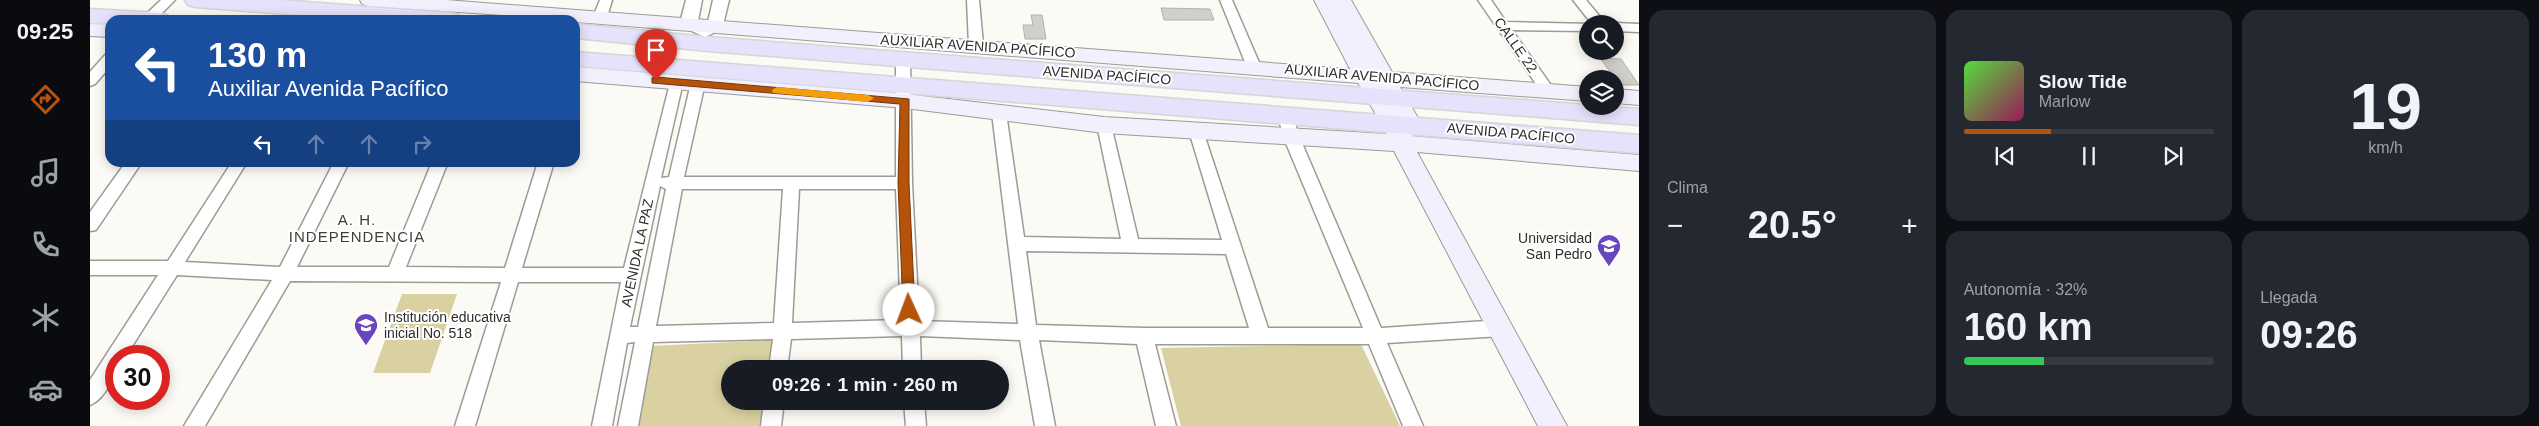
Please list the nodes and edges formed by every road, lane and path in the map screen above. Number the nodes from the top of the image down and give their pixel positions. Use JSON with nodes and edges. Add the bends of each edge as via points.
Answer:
{"nodes":[{"id":1,"x":168,"y":0,"type":"edge"},
{"id":2,"x":195,"y":0,"type":"edge"},
{"id":3,"x":369,"y":0,"type":"edge"},
{"id":4,"x":694,"y":0,"type":"edge"},
{"id":5,"x":721,"y":0,"type":"edge"},
{"id":6,"x":973,"y":0,"type":"edge"},
{"id":7,"x":1226,"y":0,"type":"edge"},
{"id":8,"x":1323,"y":0,"type":"edge"},
{"id":9,"x":1341,"y":0,"type":"edge"},
{"id":10,"x":1484,"y":0,"type":"edge"},
{"id":11,"x":1579,"y":0,"type":"edge"},
{"id":12,"x":428,"y":2,"type":"edge"},
{"id":13,"x":603,"y":8,"type":"edge"},
{"id":14,"x":156,"y":15,"type":"edge"},
{"id":15,"x":387,"y":15,"type":"edge"},
{"id":16,"x":1592,"y":15,"type":"edge"},
{"id":17,"x":90,"y":16,"type":"edge"},
{"id":18,"x":105,"y":17,"type":"edge"},
{"id":19,"x":1502,"y":26,"type":"junction"},
{"id":20,"x":1579,"y":27,"type":"edge"},
{"id":21,"x":1624,"y":27,"type":"edge"},
{"id":22,"x":1639,"y":28,"type":"edge"},
{"id":23,"x":90,"y":30,"type":"edge"},
{"id":24,"x":105,"y":31,"type":"edge"},
{"id":25,"x":580,"y":31,"type":"edge"},
{"id":26,"x":704,"y":31,"type":"junction"},
{"id":27,"x":976,"y":46,"type":"junction"},
{"id":28,"x":903,"y":59,"type":"junction"},
{"id":29,"x":105,"y":64,"type":"edge"},
{"id":30,"x":1254,"y":67,"type":"junction"},
{"id":31,"x":580,"y":71,"type":"edge"},
{"id":32,"x":580,"y":72,"type":"edge"},
{"id":33,"x":90,"y":81,"type":"edge"},
{"id":34,"x":676,"y":82,"type":"junction"},
{"id":35,"x":698,"y":84,"type":"junction"},
{"id":36,"x":1381,"y":87,"type":"junction"},
{"id":37,"x":1548,"y":91,"type":"junction"},
{"id":38,"x":905,"y":93,"type":"junction"},
{"id":39,"x":1579,"y":93,"type":"edge"},
{"id":40,"x":1624,"y":97,"type":"edge"},
{"id":41,"x":1639,"y":98,"type":"edge"},
{"id":42,"x":999,"y":113,"type":"junction"},
{"id":43,"x":1285,"y":114,"type":"junction"},
{"id":44,"x":1639,"y":118,"type":"edge"},
{"id":45,"x":1104,"y":125,"type":"junction"},
{"id":46,"x":1196,"y":130,"type":"junction"},
{"id":47,"x":1400,"y":131,"type":"junction"},
{"id":48,"x":1291,"y":136,"type":"junction"},
{"id":49,"x":1639,"y":144,"type":"edge"},
{"id":50,"x":1639,"y":163,"type":"edge"},
{"id":51,"x":131,"y":167,"type":"edge"},
{"id":52,"x":237,"y":167,"type":"edge"},
{"id":53,"x":339,"y":167,"type":"edge"},
{"id":54,"x":438,"y":167,"type":"edge"},
{"id":55,"x":544,"y":167,"type":"edge"},
{"id":56,"x":652,"y":182,"type":"junction"},
{"id":57,"x":791,"y":182,"type":"junction"},
{"id":58,"x":675,"y":183,"type":"junction"},
{"id":59,"x":904,"y":183,"type":"junction"},
{"id":60,"x":90,"y":225,"type":"edge"},
{"id":61,"x":1016,"y":244,"type":"junction"},
{"id":62,"x":1131,"y":247,"type":"junction"},
{"id":63,"x":1234,"y":247,"type":"junction"},
{"id":64,"x":90,"y":268,"type":"edge"},
{"id":65,"x":174,"y":268,"type":"junction"},
{"id":66,"x":395,"y":273,"type":"junction"},
{"id":67,"x":510,"y":273,"type":"junction"},
{"id":68,"x":285,"y":274,"type":"junction"},
{"id":69,"x":631,"y":275,"type":"junction"},
{"id":70,"x":910,"y":328,"type":"junction"},
{"id":71,"x":1500,"y":328,"type":"junction"},
{"id":72,"x":1028,"y":331,"type":"junction"},
{"id":73,"x":783,"y":332,"type":"junction"},
{"id":74,"x":620,"y":335,"type":"junction"},
{"id":75,"x":645,"y":336,"type":"junction"},
{"id":76,"x":1144,"y":336,"type":"junction"},
{"id":77,"x":1261,"y":336,"type":"junction"},
{"id":78,"x":1373,"y":336,"type":"junction"},
{"id":79,"x":123,"y":345,"type":"edge"},
{"id":80,"x":779,"y":360,"type":"edge"},
{"id":81,"x":912,"y":360,"type":"edge"},
{"id":82,"x":105,"y":373,"type":"edge"},
{"id":83,"x":90,"y":396,"type":"edge"},
{"id":84,"x":773,"y":410,"type":"edge"},
{"id":85,"x":915,"y":410,"type":"edge"},
{"id":86,"x":194,"y":426,"type":"edge"},
{"id":87,"x":464,"y":426,"type":"edge"},
{"id":88,"x":602,"y":426,"type":"edge"},
{"id":89,"x":628,"y":426,"type":"edge"},
{"id":90,"x":771,"y":426,"type":"edge"},
{"id":91,"x":916,"y":426,"type":"edge"},
{"id":92,"x":1046,"y":426,"type":"edge"},
{"id":93,"x":1166,"y":426,"type":"edge"},
{"id":94,"x":1413,"y":426,"type":"edge"},
{"id":95,"x":1552,"y":426,"type":"edge"}],
"edges":[{"from":1,"to":14,"type":"street"},
{"from":2,"to":15,"type":"main road"},
{"from":3,"to":12,"type":"main road","name":"AUXILIAR AVENIDA PACÍFICO"},
{"from":4,"to":26,"type":"street"},
{"from":5,"to":26,"type":"street"},
{"from":6,"to":27,"type":"street"},
{"from":7,"to":30,"type":"street"},
{"from":8,"to":36,"type":"main road"},
{"from":9,"to":36,"type":"main road"},
{"from":10,"to":19,"type":"street","name":"CALLE 22"},
{"from":11,"to":16,"type":"street"},
{"from":12,"to":13,"type":"main road","name":"AUXILIAR AVENIDA PACÍFICO"},
{"from":13,"to":26,"type":"main road","name":"AUXILIAR AVENIDA PACÍFICO"},
{"from":17,"to":18,"type":"main road"},
{"from":19,"to":20,"type":"street"},
{"from":19,"to":37,"type":"street","name":"CALLE 22"},
{"from":21,"to":22,"type":"street"},
{"from":23,"to":24,"type":"main road"},
{"from":25,"to":26,"type":"main road","name":"AVENIDA PACÍFICO"},
{"from":26,"to":27,"type":"main road","name":"AUXILIAR AVENIDA PACÍFICO"},
{"from":26,"to":28,"type":"main road","name":"AVENIDA PACÍFICO"},
{"from":27,"to":30,"type":"main road","name":"AUXILIAR AVENIDA PACÍFICO"},
{"from":28,"to":36,"type":"main road","name":"AVENIDA PACÍFICO"},
{"from":28,"to":38,"type":"street"},
{"from":29,"to":33,"type":"street"},
{"from":30,"to":36,"type":"main road","name":"AUXILIAR AVENIDA PACÍFICO"},
{"from":31,"to":38,"type":"main road","name":"AVENIDA PACÍFICO"},
{"from":32,"to":34,"type":"main road"},
{"from":34,"to":35,"type":"main road"},
{"from":34,"to":56,"type":"street","name":"AVENIDA LA PAZ"},
{"from":35,"to":38,"type":"main road"},
{"from":35,"to":58,"type":"street"},
{"from":36,"to":37,"type":"main road","name":"AUXILIAR AVENIDA PACÍFICO"},
{"from":36,"to":44,"type":"main road","name":"AVENIDA PACÍFICO"},
{"from":36,"to":47,"type":"main road"},
{"from":37,"to":39,"type":"main road","name":"AUXILIAR AVENIDA PACÍFICO"},
{"from":38,"to":42,"type":"main road"},
{"from":38,"to":43,"type":"main road","name":"AVENIDA PACÍFICO"},
{"from":38,"to":59,"type":"street"},
{"from":40,"to":41,"type":"main road"},
{"from":42,"to":45,"type":"main road"},
{"from":42,"to":61,"type":"street"},
{"from":43,"to":47,"type":"main road","name":"AVENIDA PACÍFICO"},
{"from":43,"to":48,"type":"street"},
{"from":45,"to":46,"type":"main road"},
{"from":45,"to":62,"type":"street"},
{"from":46,"to":48,"type":"main road"},
{"from":46,"to":63,"type":"street"},
{"from":47,"to":48,"type":"main road"},
{"from":47,"to":49,"type":"main road","name":"AVENIDA PACÍFICO"},
{"from":47,"to":50,"type":"main road"},
{"from":47,"to":71,"type":"main road"},
{"from":48,"to":78,"type":"street"},
{"from":51,"to":60,"type":"street"},
{"from":52,"to":65,"type":"street"},
{"from":53,"to":68,"type":"street"},
{"from":54,"to":66,"type":"street"},
{"from":55,"to":67,"type":"street"},
{"from":56,"to":58,"type":"street"},
{"from":56,"to":69,"type":"street","name":"AVENIDA LA PAZ"},
{"from":57,"to":58,"type":"street"},
{"from":57,"to":59,"type":"street"},
{"from":57,"to":73,"type":"street"},
{"from":58,"to":75,"type":"street"},
{"from":59,"to":70,"type":"street"},
{"from":61,"to":62,"type":"street"},
{"from":61,"to":72,"type":"street"},
{"from":62,"to":63,"type":"street"},
{"from":63,"to":77,"type":"street"},
{"from":64,"to":65,"type":"street"},
{"from":65,"to":68,"type":"street"},
{"from":65,"to":79,"type":"street"},
{"from":66,"to":67,"type":"street"},
{"from":66,"to":68,"type":"street"},
{"from":67,"to":69,"type":"street"},
{"from":67,"to":87,"type":"street"},
{"from":68,"to":86,"type":"street"},
{"from":69,"to":74,"type":"street","name":"AVENIDA LA PAZ"},
{"from":70,"to":72,"type":"street"},
{"from":70,"to":73,"type":"street"},
{"from":70,"to":81,"type":"street"},
{"from":71,"to":78,"type":"street"},
{"from":71,"to":95,"type":"main road"},
{"from":72,"to":76,"type":"street"},
{"from":72,"to":92,"type":"street"},
{"from":73,"to":75,"type":"street"},
{"from":73,"to":80,"type":"street"},
{"from":74,"to":75,"type":"street"},
{"from":74,"to":88,"type":"street","name":"AVENIDA LA PAZ"},
{"from":75,"to":89,"type":"street"},
{"from":76,"to":77,"type":"street"},
{"from":76,"to":93,"type":"street"},
{"from":77,"to":78,"type":"street"},
{"from":78,"to":94,"type":"street"},
{"from":82,"to":83,"type":"street"},
{"from":84,"to":90,"type":"street"},
{"from":85,"to":91,"type":"street"}]}
